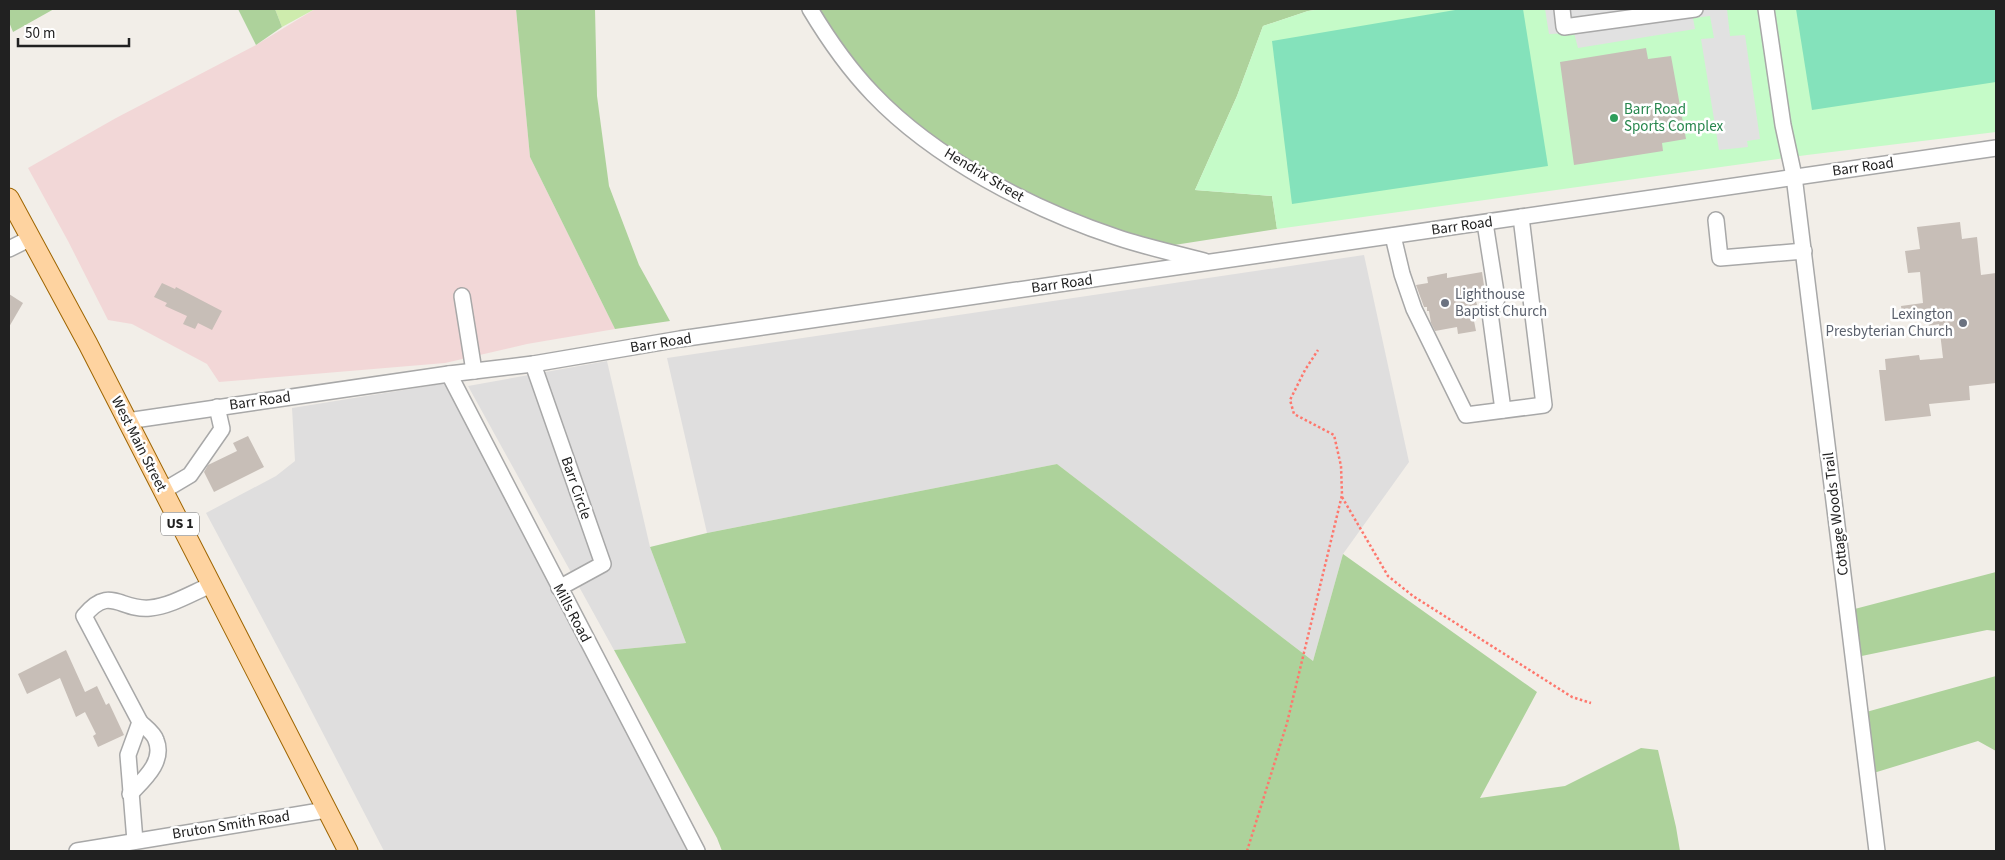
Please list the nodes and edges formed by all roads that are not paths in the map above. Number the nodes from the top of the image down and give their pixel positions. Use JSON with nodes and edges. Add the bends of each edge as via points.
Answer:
{"nodes":[{"id":1,"x":810,"y":9,"type":"edge"},
{"id":2,"x":1562,"y":9,"type":"edge"},
{"id":3,"x":1695,"y":9,"type":"edge"},
{"id":4,"x":1766,"y":9,"type":"edge"},
{"id":5,"x":1996,"y":148,"type":"edge"},
{"id":6,"x":1794,"y":176,"type":"junction"},
{"id":7,"x":9,"y":198,"type":"edge"},
{"id":8,"x":1521,"y":217,"type":"junction"},
{"id":9,"x":1716,"y":220,"type":"dead end"},
{"id":10,"x":1485,"y":222,"type":"junction"},
{"id":11,"x":1393,"y":236,"type":"junction"},
{"id":12,"x":31,"y":238,"type":"junction"},
{"id":13,"x":9,"y":249,"type":"edge"},
{"id":14,"x":1804,"y":251,"type":"junction"},
{"id":15,"x":1210,"y":263,"type":"junction"},
{"id":16,"x":462,"y":296,"type":"dead end"},
{"id":17,"x":533,"y":364,"type":"junction"},
{"id":18,"x":474,"y":371,"type":"junction"},
{"id":19,"x":449,"y":374,"type":"junction"},
{"id":20,"x":217,"y":407,"type":"junction"},
{"id":21,"x":1503,"y":410,"type":"junction"},
{"id":22,"x":127,"y":421,"type":"junction"},
{"id":23,"x":162,"y":491,"type":"junction"},
{"id":24,"x":211,"y":584,"type":"junction"},
{"id":25,"x":559,"y":588,"type":"junction"},
{"id":26,"x":140,"y":722,"type":"junction"},
{"id":27,"x":130,"y":794,"type":"junction"},
{"id":28,"x":326,"y":810,"type":"junction"},
{"id":29,"x":135,"y":841,"type":"junction"},
{"id":30,"x":87,"y":850,"type":"edge"},
{"id":31,"x":348,"y":851,"type":"edge"},
{"id":32,"x":697,"y":851,"type":"edge"},
{"id":33,"x":1877,"y":851,"type":"edge"}],
"edges":[{"from":1,"to":15,"type":"street","name":"Hendrix Street","via":[[843,59],[873,94],[927,141],[976,173],[1078,224]]},
{"from":2,"to":3,"type":"street","via":[[1564,27]]},
{"from":4,"to":6,"type":"street","name":"Cottage Woods Trail"},
{"from":5,"to":6,"type":"street","name":"Barr Road"},
{"from":6,"to":8,"type":"street","name":"Barr Road"},
{"from":6,"to":14,"type":"street","name":"Cottage Woods Trail"},
{"from":7,"to":12,"type":"main road","name":"West Main Street","number":"US 1"},
{"from":8,"to":10,"type":"street","name":"Barr Road"},
{"from":8,"to":21,"type":"street","via":[[1544,405]]},
{"from":9,"to":14,"type":"street","via":[[1720,258]]},
{"from":10,"to":11,"type":"street","name":"Barr Road"},
{"from":10,"to":21,"type":"street","via":[[1497,299],[1490,313]]},
{"from":11,"to":15,"type":"street","name":"Barr Road"},
{"from":11,"to":21,"type":"street","via":[[1414,309],[1466,415]]},
{"from":12,"to":13,"type":"street"},
{"from":12,"to":22,"type":"main road","name":"West Main Street","number":"US 1"},
{"from":14,"to":33,"type":"street","name":"Cottage Woods Trail"},
{"from":15,"to":17,"type":"street","name":"Barr Road","via":[[690,338]]},
{"from":16,"to":18,"type":"street"},
{"from":17,"to":18,"type":"street","name":"Barr Road"},
{"from":17,"to":25,"type":"street","name":"Barr Circle","via":[[603,564]]},
{"from":18,"to":19,"type":"street","name":"Barr Road"},
{"from":19,"to":20,"type":"street","name":"Barr Road"},
{"from":19,"to":25,"type":"street","name":"Mills Road"},
{"from":20,"to":22,"type":"street","name":"Barr Road"},
{"from":20,"to":23,"type":"street","via":[[222,429],[190,475]]},
{"from":22,"to":23,"type":"main road","name":"West Main Street","number":"US 1"},
{"from":23,"to":24,"type":"main road","name":"West Main Street","number":"US 1"},
{"from":24,"to":26,"type":"street","via":[[172,603],[148,608],[114,601],[98,602],[84,616]]},
{"from":24,"to":28,"type":"main road","name":"West Main Street","number":"US 1"},
{"from":25,"to":32,"type":"street","name":"Mills Road"},
{"from":26,"to":27,"type":"street","via":[[128,756]]},
{"from":26,"to":27,"type":"street","via":[[156,740],[158,757],[150,772]]},
{"from":27,"to":29,"type":"street"},
{"from":28,"to":29,"type":"street","name":"Bruton Smith Road"},
{"from":28,"to":31,"type":"main road","name":"West Main Street","number":"US 1"},
{"from":29,"to":30,"type":"street","name":"Bruton Smith Road"}]}
